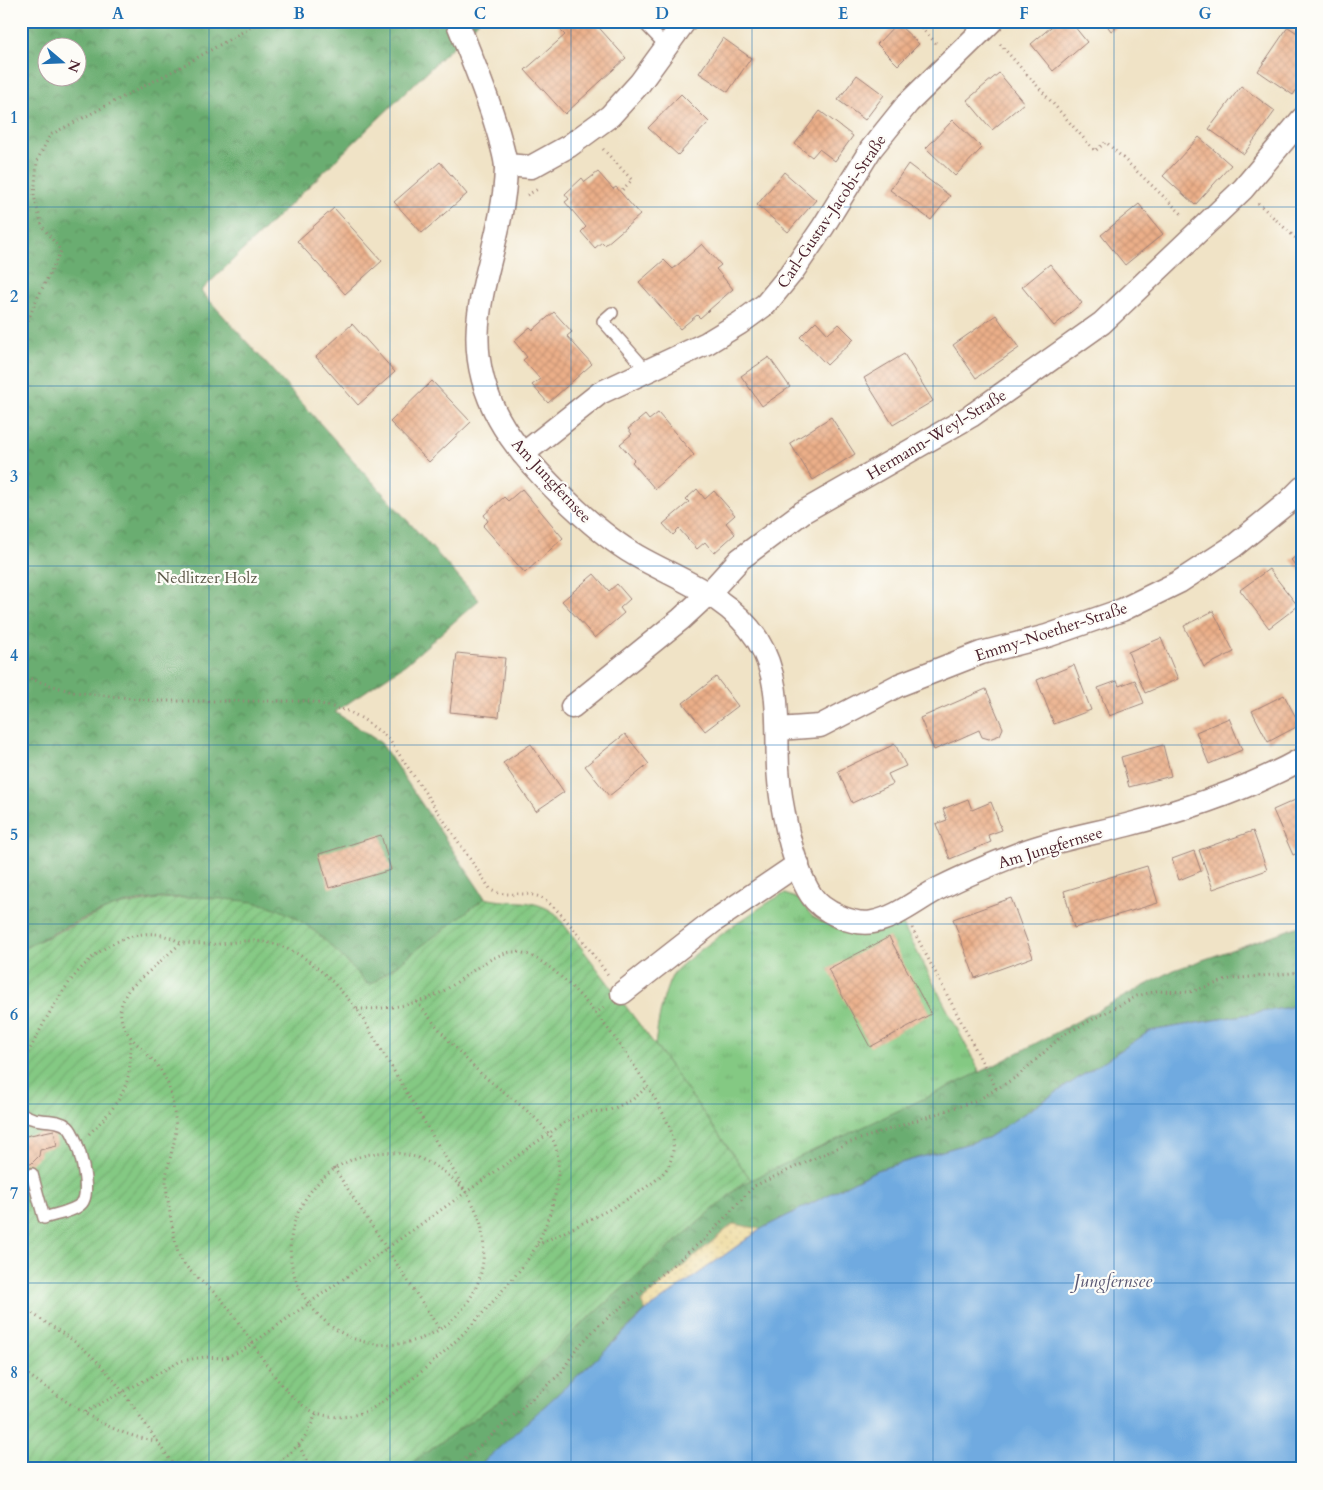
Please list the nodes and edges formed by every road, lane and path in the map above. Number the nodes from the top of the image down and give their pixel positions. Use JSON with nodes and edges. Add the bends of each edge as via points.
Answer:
{"nodes":[{"id":1,"x":262,"y":21,"type":"edge"},
{"id":2,"x":457,"y":21,"type":"edge"},
{"id":3,"x":642,"y":21,"type":"edge"},
{"id":4,"x":685,"y":21,"type":"edge"},
{"id":5,"x":914,"y":21,"type":"edge"},
{"id":6,"x":988,"y":24,"type":"edge"},
{"id":7,"x":667,"y":47,"type":"junction"},
{"id":8,"x":951,"y":58,"type":"junction"},
{"id":9,"x":1302,"y":118,"type":"edge"},
{"id":10,"x":596,"y":154,"type":"dead end"},
{"id":11,"x":505,"y":176,"type":"junction"},
{"id":12,"x":542,"y":187,"type":"dead end"},
{"id":13,"x":1243,"y":190,"type":"junction"},
{"id":14,"x":620,"y":192,"type":"dead end"},
{"id":15,"x":1200,"y":231,"type":"junction"},
{"id":16,"x":1302,"y":244,"type":"edge"},
{"id":17,"x":612,"y":313,"type":"dead end"},
{"id":18,"x":21,"y":340,"type":"edge"},
{"id":19,"x":647,"y":371,"type":"junction"},
{"id":20,"x":523,"y":454,"type":"junction"},
{"id":21,"x":1302,"y":488,"type":"edge"},
{"id":22,"x":709,"y":593,"type":"junction"},
{"id":23,"x":21,"y":676,"type":"edge"},
{"id":24,"x":572,"y":706,"type":"dead end"},
{"id":25,"x":778,"y":729,"type":"junction"},
{"id":26,"x":1302,"y":759,"type":"edge"},
{"id":27,"x":798,"y":864,"type":"junction"},
{"id":28,"x":902,"y":910,"type":"junction"},
{"id":29,"x":181,"y":943,"type":"junction"},
{"id":30,"x":1302,"y":972,"type":"edge"},
{"id":31,"x":622,"y":993,"type":"joint"},
{"id":32,"x":417,"y":1002,"type":"junction"},
{"id":33,"x":357,"y":1009,"type":"junction"},
{"id":34,"x":130,"y":1037,"type":"junction"},
{"id":35,"x":21,"y":1066,"type":"edge"},
{"id":36,"x":647,"y":1087,"type":"junction"},
{"id":37,"x":997,"y":1090,"type":"junction"},
{"id":38,"x":21,"y":1113,"type":"edge"},
{"id":39,"x":549,"y":1133,"type":"junction"},
{"id":40,"x":75,"y":1139,"type":"junction"},
{"id":41,"x":334,"y":1168,"type":"junction"},
{"id":42,"x":32,"y":1174,"type":"dead end"},
{"id":43,"x":466,"y":1192,"type":"junction"},
{"id":44,"x":536,"y":1246,"type":"junction"},
{"id":45,"x":387,"y":1248,"type":"junction"},
{"id":46,"x":21,"y":1304,"type":"edge"},
{"id":47,"x":308,"y":1304,"type":"junction"},
{"id":48,"x":440,"y":1330,"type":"junction"},
{"id":49,"x":21,"y":1337,"type":"edge"},
{"id":50,"x":252,"y":1343,"type":"junction"},
{"id":51,"x":21,"y":1370,"type":"edge"},
{"id":52,"x":25,"y":1373,"type":"junction"},
{"id":53,"x":122,"y":1393,"type":"junction"},
{"id":54,"x":85,"y":1412,"type":"junction"},
{"id":55,"x":316,"y":1413,"type":"junction"},
{"id":56,"x":157,"y":1441,"type":"junction"},
{"id":57,"x":298,"y":1446,"type":"junction"},
{"id":58,"x":176,"y":1469,"type":"edge"},
{"id":59,"x":273,"y":1469,"type":"edge"},
{"id":60,"x":311,"y":1469,"type":"edge"},
{"id":61,"x":454,"y":1469,"type":"edge"}],
"edges":[{"from":1,"to":18,"type":"path","via":[[50,135],[37,162],[34,196],[42,226],[61,251]]},
{"from":2,"to":11,"type":"street","name":"Am Jungfernsee","via":[[490,104]]},
{"from":3,"to":7,"type":"lane"},
{"from":4,"to":7,"type":"street"},
{"from":5,"to":8,"type":"path"},
{"from":6,"to":8,"type":"street","name":"Carl-Gustav-Jacobi-Straße"},
{"from":6,"to":15,"type":"path","via":[[1095,151],[1106,142]]},
{"from":7,"to":11,"type":"street","via":[[610,116],[569,146],[531,167]]},
{"from":8,"to":19,"type":"street","name":"Carl-Gustav-Jacobi-Straße","via":[[908,103],[871,149],[794,271],[766,304],[707,344]]},
{"from":9,"to":13,"type":"street","name":"Hermann-Weyl-Straße"},
{"from":10,"to":14,"type":"path","via":[[604,149],[632,180]]},
{"from":11,"to":12,"type":"path","via":[[527,196]]},
{"from":11,"to":20,"type":"street","name":"Am Jungfernsee","via":[[498,228],[484,280],[476,334],[483,383],[500,421]]},
{"from":13,"to":15,"type":"street","name":"Hermann-Weyl-Straße"},
{"from":13,"to":16,"type":"path"},
{"from":15,"to":22,"type":"street","name":"Hermann-Weyl-Straße","via":[[1102,323],[971,416],[804,512],[740,559]]},
{"from":17,"to":19,"type":"lane","via":[[603,321]]},
{"from":19,"to":20,"type":"street","name":"Carl-Gustav-Jacobi-Straße","via":[[600,393]]},
{"from":20,"to":22,"type":"street","name":"Am Jungfernsee","via":[[598,530],[633,554]]},
{"from":21,"to":25,"type":"street","name":"Emmy-Noether-Straße","via":[[1234,546],[1179,582],[1122,610],[972,657],[900,685],[820,726]]},
{"from":22,"to":24,"type":"street","name":"Hermann-Weyl-Straße"},
{"from":22,"to":25,"type":"street","name":"Am Jungfernsee","via":[[744,622],[758,641],[775,685]]},
{"from":23,"to":31,"type":"path","via":[[73,692],[158,701],[309,701],[336,707],[363,719],[388,738],[486,885],[498,893],[528,894],[550,903]]},
{"from":25,"to":27,"type":"street","name":"Am Jungfernsee","via":[[781,802]]},
{"from":26,"to":28,"type":"street","name":"Am Jungfernsee","via":[[1214,798],[1025,852],[942,887]]},
{"from":27,"to":28,"type":"street","name":"Am Jungfernsee","via":[[812,896],[824,908],[852,921],[868,923],[889,918]]},
{"from":27,"to":31,"type":"street","via":[[714,921]]},
{"from":28,"to":37,"type":"path"},
{"from":29,"to":33,"type":"path","via":[[220,944],[255,940],[284,947],[322,971]]},
{"from":29,"to":34,"type":"path","via":[[123,998],[120,1019]]},
{"from":29,"to":35,"type":"path","via":[[169,936],[151,933],[122,939],[92,956],[61,996]]},
{"from":30,"to":37,"type":"path","via":[[1230,979],[1190,992],[1156,991],[1137,996],[1062,1036],[1018,1076]]},
{"from":32,"to":33,"type":"path","via":[[383,1009]]},
{"from":32,"to":36,"type":"path","via":[[461,981],[496,956],[519,952],[533,956],[552,968],[595,1014],[630,1057]]},
{"from":32,"to":39,"type":"path","via":[[476,1070]]},
{"from":33,"to":43,"type":"path"},
{"from":34,"to":40,"type":"path","via":[[130,1074],[122,1095],[86,1137]]},
{"from":34,"to":50,"type":"path","via":[[151,1057],[165,1077],[173,1107],[177,1130],[166,1182],[179,1258],[221,1299]]},
{"from":36,"to":39,"type":"path","via":[[632,1100],[610,1110],[575,1118]]},
{"from":36,"to":44,"type":"path","via":[[671,1129],[674,1146],[668,1166],[642,1189]]},
{"from":37,"to":61,"type":"path","via":[[978,1100],[848,1143],[754,1186],[707,1237],[598,1326],[576,1349],[561,1373]]},
{"from":38,"to":40,"type":"lane","via":[[38,1121],[58,1121],[69,1128]]},
{"from":39,"to":43,"type":"path"},
{"from":39,"to":44,"type":"path","via":[[556,1149],[554,1199]]},
{"from":40,"to":42,"type":"lane","via":[[87,1193],[78,1207],[44,1218]]},
{"from":41,"to":43,"type":"path","via":[[368,1154],[406,1154],[440,1167]]},
{"from":41,"to":45,"type":"path"},
{"from":41,"to":47,"type":"path","via":[[310,1192],[293,1231],[291,1257],[297,1282]]},
{"from":43,"to":45,"type":"path"},
{"from":43,"to":48,"type":"path","via":[[482,1229],[482,1267],[468,1303]]},
{"from":44,"to":55,"type":"path","via":[[470,1329],[423,1371],[363,1413],[333,1417]]},
{"from":45,"to":47,"type":"path"},
{"from":45,"to":48,"type":"path"},
{"from":46,"to":53,"type":"path","via":[[88,1352]]},
{"from":47,"to":48,"type":"path","via":[[335,1330],[370,1344],[406,1344]]},
{"from":47,"to":50,"type":"path"},
{"from":49,"to":52,"type":"path"},
{"from":50,"to":53,"type":"path","via":[[224,1358],[181,1360]]},
{"from":50,"to":55,"type":"path","via":[[297,1402]]},
{"from":51,"to":52,"type":"path"},
{"from":52,"to":54,"type":"path"},
{"from":53,"to":54,"type":"path"},
{"from":53,"to":56,"type":"path"},
{"from":54,"to":56,"type":"path","via":[[138,1439]]},
{"from":55,"to":57,"type":"path"},
{"from":56,"to":58,"type":"path"},
{"from":57,"to":59,"type":"path","via":[[279,1460]]},
{"from":57,"to":60,"type":"path"}]}
